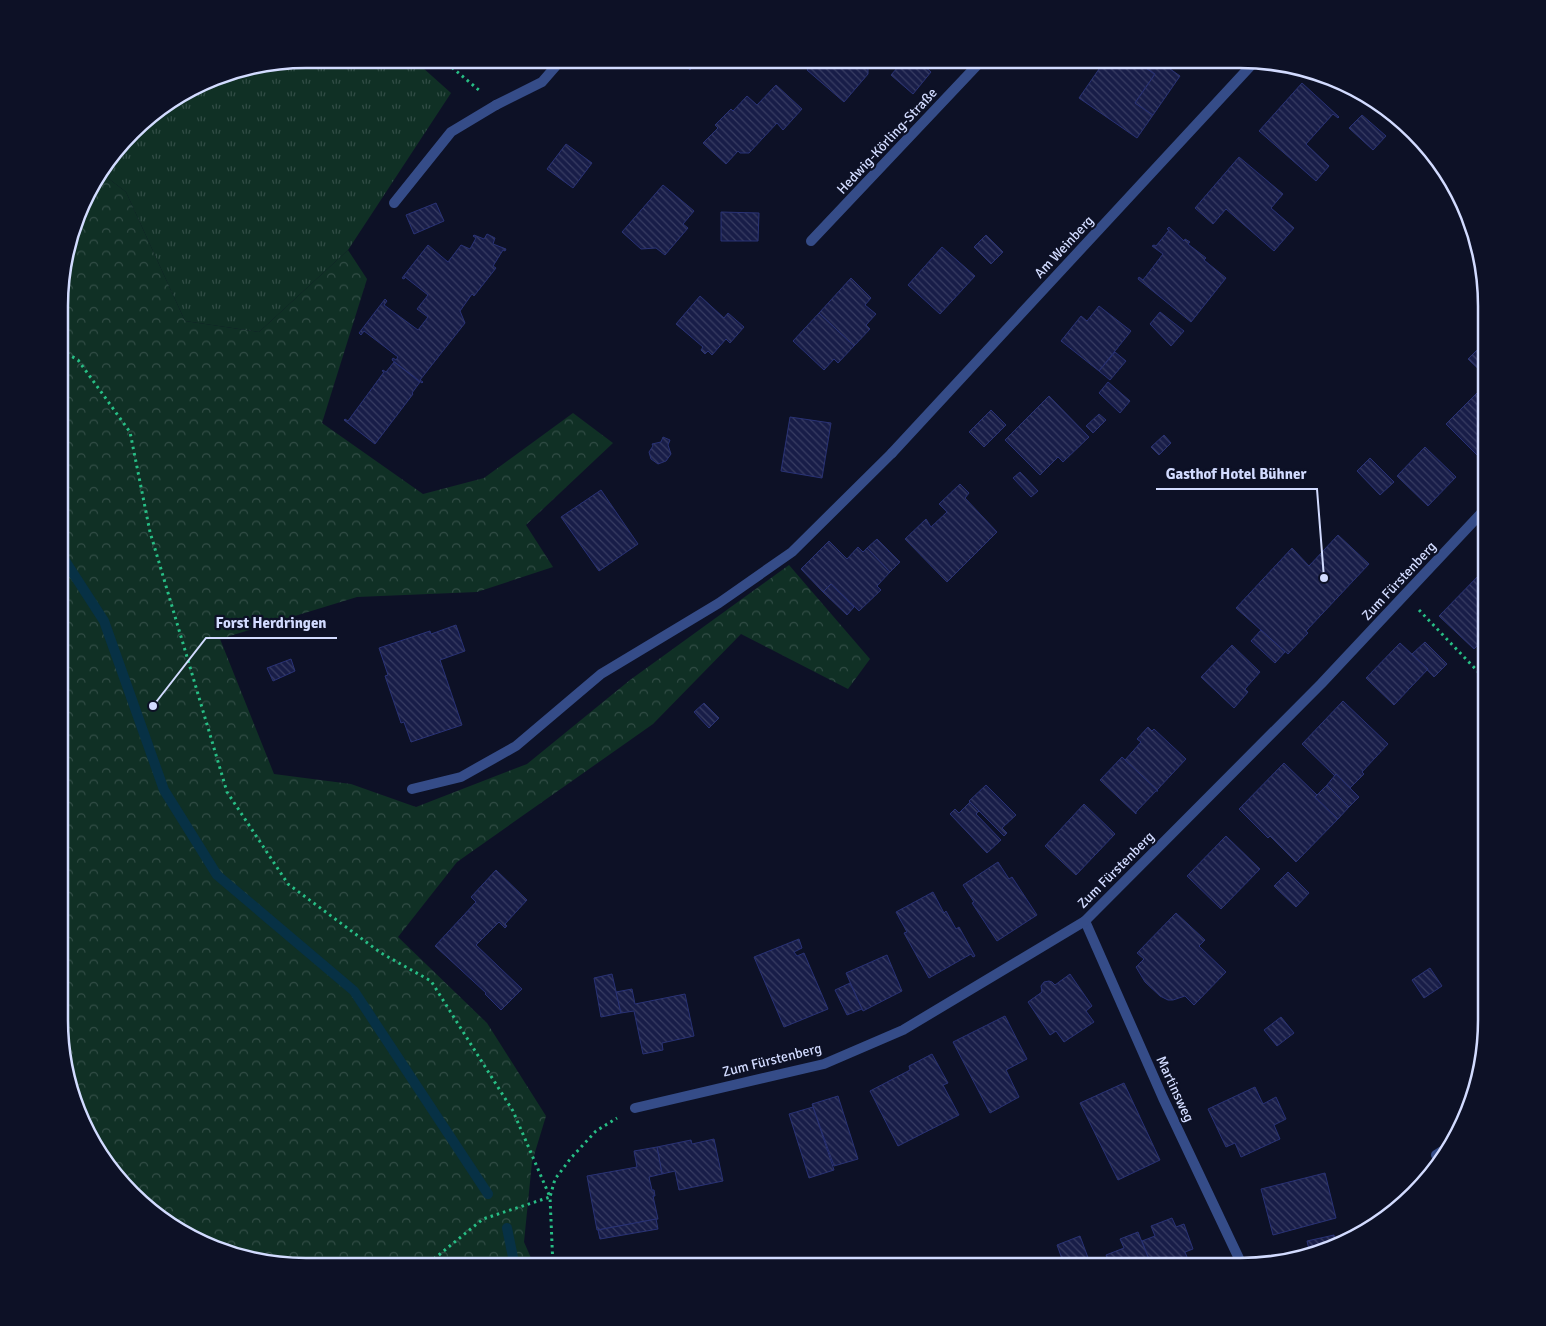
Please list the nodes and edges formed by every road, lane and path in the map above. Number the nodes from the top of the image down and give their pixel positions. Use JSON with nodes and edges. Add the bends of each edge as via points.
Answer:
{"nodes":[{"id":1,"x":453,"y":68,"type":"edge"},
{"id":2,"x":554,"y":68,"type":"edge"},
{"id":3,"x":974,"y":68,"type":"edge"},
{"id":4,"x":1250,"y":68,"type":"edge"},
{"id":5,"x":496,"y":105,"type":"junction"},
{"id":6,"x":394,"y":203,"type":"dead end"},
{"id":7,"x":811,"y":241,"type":"dead end"},
{"id":8,"x":68,"y":354,"type":"edge"},
{"id":9,"x":1478,"y":517,"type":"edge"},
{"id":10,"x":1405,"y":595,"type":"junction"},
{"id":11,"x":1478,"y":672,"type":"edge"},
{"id":12,"x":412,"y":788,"type":"dead end"},
{"id":13,"x":1085,"y":921,"type":"junction"},
{"id":14,"x":635,"y":1108,"type":"joint"},
{"id":15,"x":550,"y":1197,"type":"junction"},
{"id":16,"x":435,"y":1258,"type":"edge"},
{"id":17,"x":553,"y":1258,"type":"edge"},
{"id":18,"x":1239,"y":1258,"type":"edge"}],
"edges":[{"from":1,"to":5,"type":"path"},
{"from":2,"to":5,"type":"street","via":[[542,82]]},
{"from":3,"to":7,"type":"street","name":"Hedwig-Körling-Straße"},
{"from":4,"to":12,"type":"street","name":"Am Weinberg","via":[[892,453],[792,552],[719,603],[601,674],[516,746],[461,777]]},
{"from":5,"to":6,"type":"street","via":[[451,132]]},
{"from":8,"to":15,"type":"path","via":[[78,360],[130,432],[150,532],[227,792],[288,884],[381,953],[431,981],[513,1110]]},
{"from":9,"to":10,"type":"street","name":"Zum Fürstenberg"},
{"from":10,"to":11,"type":"path"},
{"from":10,"to":13,"type":"street","name":"Zum Fürstenberg"},
{"from":13,"to":14,"type":"street","name":"Zum Fürstenberg","via":[[903,1030],[824,1064]]},
{"from":13,"to":18,"type":"street","name":"Martinsweg"},
{"from":14,"to":15,"type":"path","via":[[596,1131],[555,1179]]},
{"from":15,"to":16,"type":"path","via":[[483,1219]]},
{"from":15,"to":17,"type":"path"}]}
